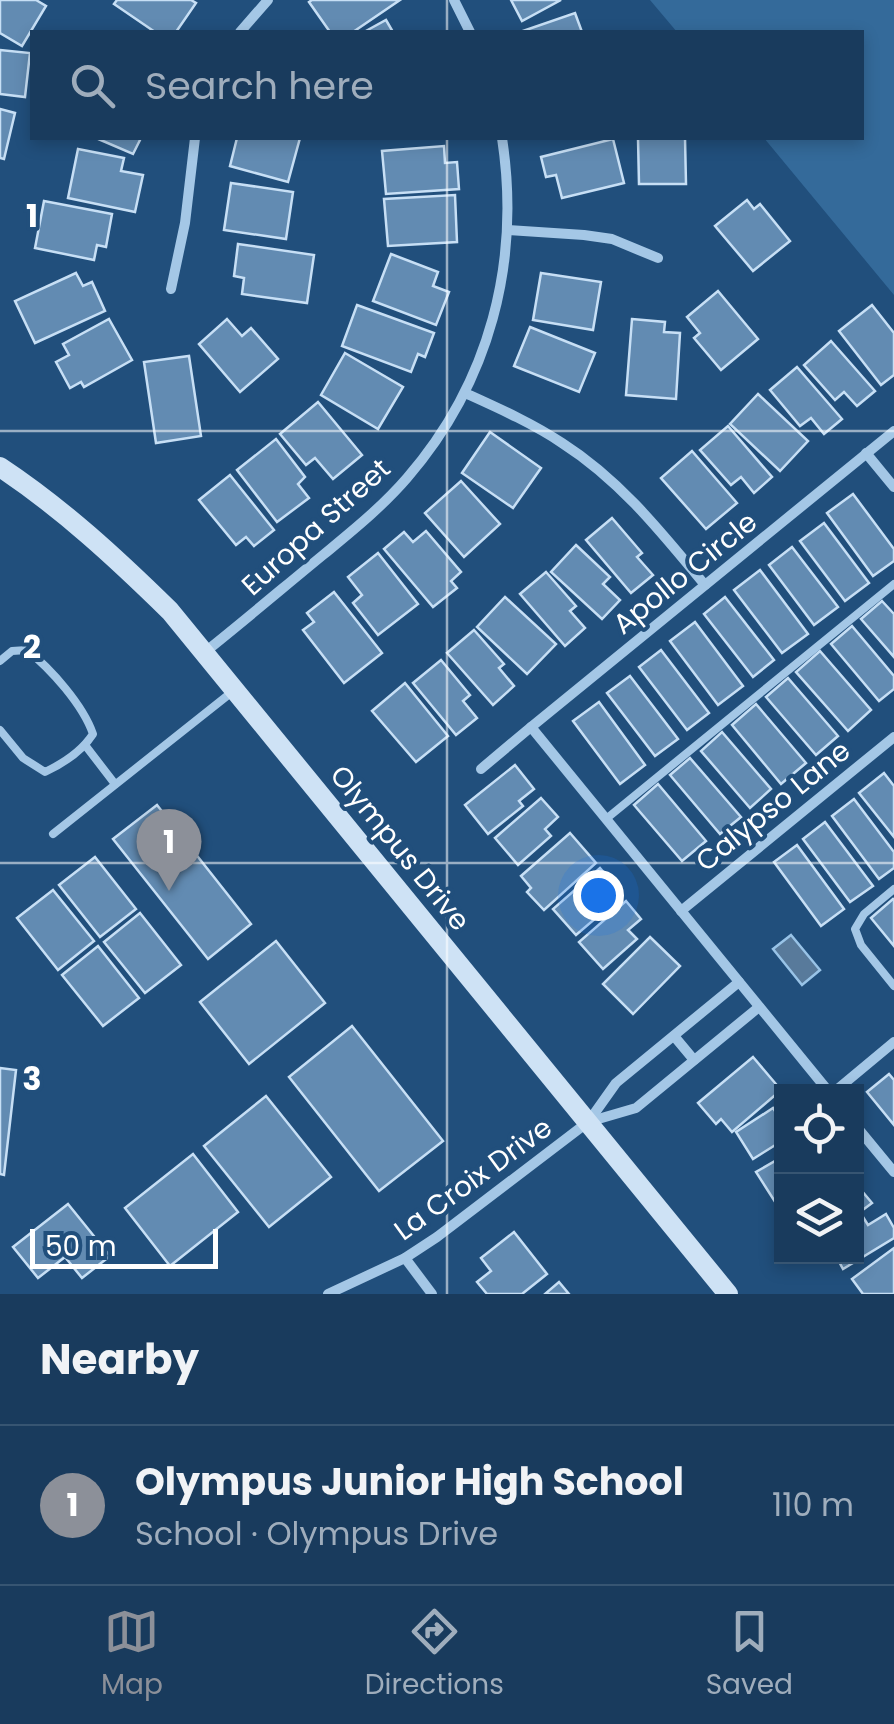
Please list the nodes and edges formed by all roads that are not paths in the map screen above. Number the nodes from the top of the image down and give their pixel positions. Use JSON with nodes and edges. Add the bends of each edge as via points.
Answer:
{"nodes":[{"id":1,"x":268,"y":0,"type":"edge"},
{"id":2,"x":454,"y":0,"type":"edge"},
{"id":3,"x":242,"y":30,"type":"edge"},
{"id":4,"x":469,"y":30,"type":"edge"},
{"id":5,"x":195,"y":140,"type":"edge"},
{"id":6,"x":502,"y":140,"type":"edge"},
{"id":7,"x":508,"y":230,"type":"junction"},
{"id":8,"x":658,"y":258,"type":"dead end"},
{"id":9,"x":171,"y":290,"type":"dead end"},
{"id":10,"x":465,"y":393,"type":"junction"},
{"id":11,"x":894,"y":430,"type":"edge"},
{"id":12,"x":866,"y":453,"type":"junction"},
{"id":13,"x":0,"y":467,"type":"edge"},
{"id":14,"x":894,"y":487,"type":"edge"},
{"id":15,"x":894,"y":584,"type":"edge"},
{"id":16,"x":705,"y":585,"type":"junction"},
{"id":17,"x":206,"y":652,"type":"junction"},
{"id":18,"x":0,"y":661,"type":"edge"},
{"id":19,"x":235,"y":689,"type":"junction"},
{"id":20,"x":531,"y":727,"type":"junction"},
{"id":21,"x":0,"y":730,"type":"edge"},
{"id":22,"x":894,"y":736,"type":"edge"},
{"id":23,"x":85,"y":745,"type":"junction"},
{"id":24,"x":480,"y":768,"type":"dead end"},
{"id":25,"x":116,"y":784,"type":"junction"},
{"id":26,"x":606,"y":819,"type":"junction"},
{"id":27,"x":53,"y":834,"type":"dead end"},
{"id":28,"x":894,"y":890,"type":"edge"},
{"id":29,"x":681,"y":911,"type":"junction"},
{"id":30,"x":739,"y":982,"type":"junction"},
{"id":31,"x":894,"y":986,"type":"edge"},
{"id":32,"x":759,"y":1007,"type":"junction"},
{"id":33,"x":674,"y":1036,"type":"junction"},
{"id":34,"x":894,"y":1042,"type":"edge"},
{"id":35,"x":694,"y":1060,"type":"junction"},
{"id":36,"x":825,"y":1084,"type":"edge"},
{"id":37,"x":842,"y":1084,"type":"edge"},
{"id":38,"x":588,"y":1122,"type":"junction"},
{"id":39,"x":864,"y":1136,"type":"edge"},
{"id":40,"x":894,"y":1172,"type":"edge"},
{"id":41,"x":405,"y":1258,"type":"junction"},
{"id":42,"x":328,"y":1294,"type":"edge"},
{"id":43,"x":432,"y":1294,"type":"edge"},
{"id":44,"x":728,"y":1294,"type":"edge"}],
"edges":[{"from":1,"to":3,"type":"street"},
{"from":2,"to":4,"type":"street"},
{"from":5,"to":9,"type":"street"},
{"from":6,"to":7,"type":"street","name":"Europa Street"},
{"from":7,"to":8,"type":"street","via":[[612,240]]},
{"from":7,"to":10,"type":"street","name":"Europa Street","via":[[495,309]]},
{"from":10,"to":16,"type":"street","via":[[594,466],[641,509]]},
{"from":10,"to":17,"type":"street","name":"Europa Street","via":[[388,498]]},
{"from":11,"to":12,"type":"street","name":"Apollo Circle"},
{"from":12,"to":14,"type":"street"},
{"from":12,"to":16,"type":"street","name":"Apollo Circle"},
{"from":13,"to":17,"type":"street","name":"Olympus Drive","via":[[90,536]]},
{"from":15,"to":26,"type":"lane"},
{"from":16,"to":20,"type":"street","name":"Apollo Circle"},
{"from":17,"to":19,"type":"street","name":"Olympus Drive"},
{"from":18,"to":23,"type":"lane","via":[[27,650],[42,662],[88,718],[93,734]]},
{"from":19,"to":25,"type":"lane"},
{"from":19,"to":38,"type":"street","name":"Olympus Drive"},
{"from":20,"to":24,"type":"street","name":"Apollo Circle"},
{"from":20,"to":26,"type":"street"},
{"from":21,"to":23,"type":"lane","via":[[23,758],[46,772]]},
{"from":22,"to":29,"type":"street","name":"Calypso Lane"},
{"from":23,"to":25,"type":"lane"},
{"from":25,"to":27,"type":"lane"},
{"from":26,"to":29,"type":"street"},
{"from":28,"to":31,"type":"lane","via":[[855,929]]},
{"from":29,"to":30,"type":"street"},
{"from":30,"to":32,"type":"street"},
{"from":30,"to":33,"type":"street"},
{"from":32,"to":35,"type":"street"},
{"from":32,"to":36,"type":"street"},
{"from":33,"to":35,"type":"street"},
{"from":33,"to":38,"type":"street","via":[[616,1083]]},
{"from":34,"to":37,"type":"street"},
{"from":35,"to":38,"type":"street","via":[[636,1108]]},
{"from":38,"to":41,"type":"street","name":"La Croix Drive"},
{"from":38,"to":44,"type":"street","name":"Olympus Drive"},
{"from":39,"to":40,"type":"street"},
{"from":41,"to":42,"type":"street","name":"La Croix Drive"},
{"from":41,"to":43,"type":"street"}]}
